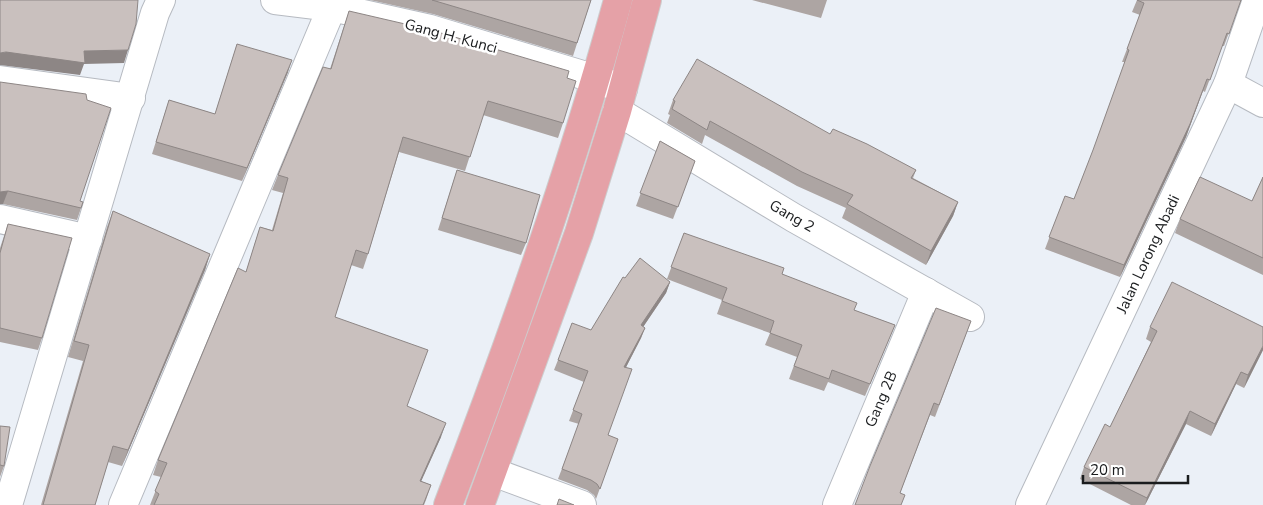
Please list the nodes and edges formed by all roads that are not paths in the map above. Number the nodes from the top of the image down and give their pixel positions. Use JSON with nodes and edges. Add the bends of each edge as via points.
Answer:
{"nodes":[{"id":1,"x":161,"y":0,"type":"edge"},
{"id":2,"x":275,"y":0,"type":"edge"},
{"id":3,"x":618,"y":0,"type":"edge"},
{"id":4,"x":647,"y":0,"type":"edge"},
{"id":5,"x":1257,"y":0,"type":"edge"},
{"id":6,"x":332,"y":7,"type":"junction"},
{"id":7,"x":596,"y":79,"type":"junction"},
{"id":8,"x":0,"y":80,"type":"edge"},
{"id":9,"x":1228,"y":84,"type":"junction"},
{"id":10,"x":131,"y":98,"type":"junction"},
{"id":11,"x":620,"y":100,"type":"junction"},
{"id":12,"x":1263,"y":103,"type":"edge"},
{"id":13,"x":0,"y":219,"type":"edge"},
{"id":14,"x":88,"y":239,"type":"junction"},
{"id":15,"x":926,"y":292,"type":"junction"},
{"id":16,"x":970,"y":316,"type":"dead end"},
{"id":17,"x":494,"y":472,"type":"junction"},
{"id":18,"x":8,"y":505,"type":"edge"},
{"id":19,"x":124,"y":505,"type":"edge"},
{"id":20,"x":448,"y":505,"type":"edge"},
{"id":21,"x":480,"y":505,"type":"edge"},
{"id":22,"x":582,"y":505,"type":"edge"},
{"id":23,"x":836,"y":505,"type":"edge"},
{"id":24,"x":1030,"y":505,"type":"edge"}],
"edges":[{"from":1,"to":10,"type":"street"},
{"from":2,"to":6,"type":"street","name":"Gang H. Kunci"},
{"from":3,"to":7,"type":"main road"},
{"from":4,"to":11,"type":"main road"},
{"from":5,"to":9,"type":"street","name":"Jalan Lorong Abadi"},
{"from":6,"to":7,"type":"street","name":"Gang H. Kunci","via":[[430,29]]},
{"from":6,"to":19,"type":"street"},
{"from":7,"to":11,"type":"street","name":"Gang H. Kunci"},
{"from":7,"to":20,"type":"main road","via":[[536,266]]},
{"from":8,"to":10,"type":"street"},
{"from":9,"to":12,"type":"street"},
{"from":9,"to":24,"type":"street","name":"Jalan Lorong Abadi"},
{"from":10,"to":14,"type":"street"},
{"from":11,"to":15,"type":"street","name":"Gang 2","via":[[794,218]]},
{"from":11,"to":17,"type":"main road","via":[[579,233]]},
{"from":13,"to":14,"type":"street"},
{"from":14,"to":18,"type":"street"},
{"from":15,"to":16,"type":"street","name":"Gang 2"},
{"from":15,"to":23,"type":"street","name":"Gang 2B"},
{"from":17,"to":21,"type":"main road"},
{"from":17,"to":22,"type":"street"}]}
